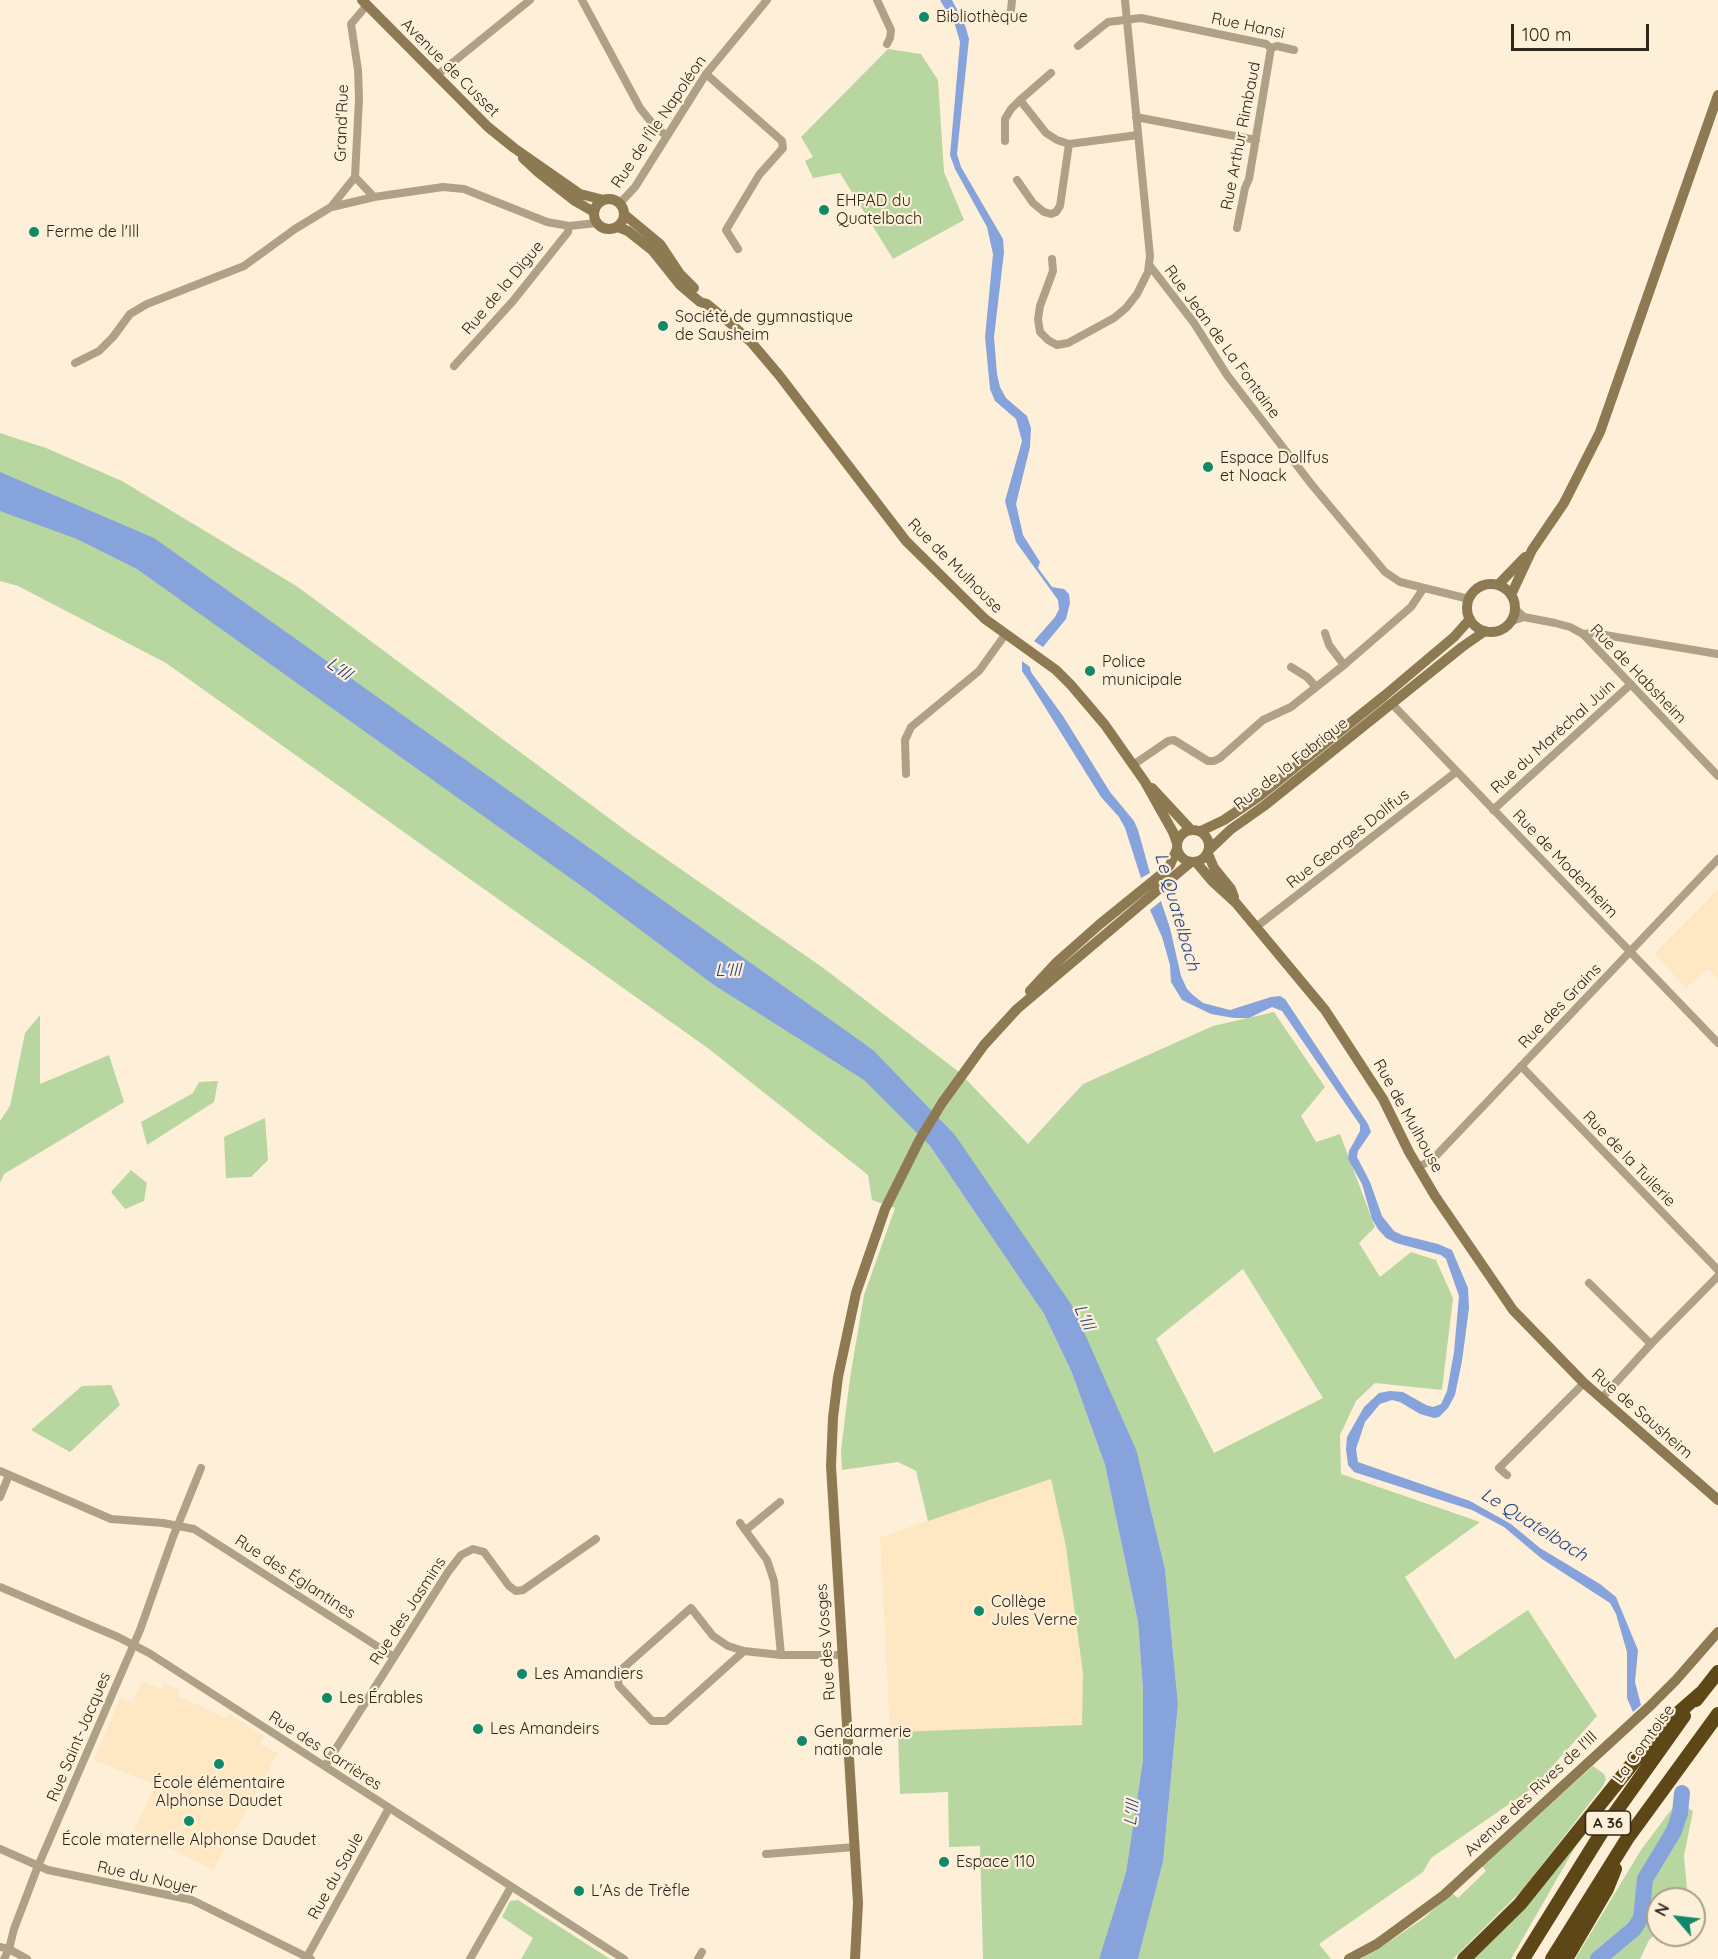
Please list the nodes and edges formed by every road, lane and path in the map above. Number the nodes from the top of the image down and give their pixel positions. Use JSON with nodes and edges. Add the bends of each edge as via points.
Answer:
{"nodes":[{"id":1,"x":531,"y":0,"type":"edge"},
{"id":2,"x":582,"y":0,"type":"edge"},
{"id":3,"x":766,"y":0,"type":"edge"},
{"id":4,"x":877,"y":0,"type":"edge"},
{"id":5,"x":1012,"y":0,"type":"edge"},
{"id":6,"x":1125,"y":0,"type":"edge"},
{"id":7,"x":364,"y":3,"type":"edge"},
{"id":8,"x":1011,"y":10,"type":"dead end"},
{"id":9,"x":1126,"y":19,"type":"junction"},
{"id":10,"x":887,"y":44,"type":"dead end"},
{"id":11,"x":1078,"y":46,"type":"dead end"},
{"id":12,"x":1271,"y":48,"type":"junction"},
{"id":13,"x":1294,"y":50,"type":"dead end"},
{"id":14,"x":1051,"y":73,"type":"dead end"},
{"id":15,"x":706,"y":74,"type":"junction"},
{"id":16,"x":436,"y":76,"type":"junction"},
{"id":17,"x":1718,"y":95,"type":"edge"},
{"id":18,"x":1020,"y":100,"type":"junction"},
{"id":19,"x":1136,"y":117,"type":"junction"},
{"id":20,"x":666,"y":135,"type":"junction"},
{"id":21,"x":1138,"y":135,"type":"junction"},
{"id":22,"x":1256,"y":140,"type":"junction"},
{"id":23,"x":1005,"y":141,"type":"dead end"},
{"id":24,"x":1069,"y":144,"type":"junction"},
{"id":25,"x":514,"y":148,"type":"junction"},
{"id":26,"x":355,"y":177,"type":"junction"},
{"id":27,"x":1017,"y":180,"type":"dead end"},
{"id":28,"x":374,"y":197,"type":"junction"},
{"id":29,"x":603,"y":200,"type":"junction"},
{"id":30,"x":620,"y":203,"type":"junction"},
{"id":31,"x":331,"y":207,"type":"junction"},
{"id":32,"x":625,"y":215,"type":"junction"},
{"id":33,"x":595,"y":217,"type":"junction"},
{"id":34,"x":569,"y":226,"type":"junction"},
{"id":35,"x":618,"y":227,"type":"junction"},
{"id":36,"x":1237,"y":228,"type":"dead end"},
{"id":37,"x":738,"y":249,"type":"dead end"},
{"id":38,"x":1052,"y":259,"type":"dead end"},
{"id":39,"x":1150,"y":267,"type":"junction"},
{"id":40,"x":707,"y":304,"type":"junction"},
{"id":41,"x":75,"y":363,"type":"dead end"},
{"id":42,"x":454,"y":366,"type":"dead end"},
{"id":43,"x":1532,"y":550,"type":"junction"},
{"id":44,"x":1498,"y":585,"type":"junction"},
{"id":45,"x":1423,"y":589,"type":"junction"},
{"id":46,"x":1511,"y":595,"type":"junction"},
{"id":47,"x":1469,"y":599,"type":"junction"},
{"id":48,"x":1515,"y":609,"type":"junction"},
{"id":49,"x":1524,"y":617,"type":"junction"},
{"id":50,"x":1470,"y":619,"type":"junction"},
{"id":51,"x":1512,"y":621,"type":"junction"},
{"id":52,"x":1485,"y":632,"type":"junction"},
{"id":53,"x":1325,"y":633,"type":"dead end"},
{"id":54,"x":1582,"y":634,"type":"junction"},
{"id":55,"x":1005,"y":635,"type":"junction"},
{"id":56,"x":1718,"y":654,"type":"edge"},
{"id":57,"x":1344,"y":665,"type":"junction"},
{"id":58,"x":1291,"y":667,"type":"dead end"},
{"id":59,"x":1631,"y":684,"type":"junction"},
{"id":60,"x":1316,"y":687,"type":"junction"},
{"id":61,"x":1388,"y":700,"type":"junction"},
{"id":62,"x":1133,"y":765,"type":"junction"},
{"id":63,"x":1456,"y":772,"type":"junction"},
{"id":64,"x":906,"y":774,"type":"dead end"},
{"id":65,"x":1718,"y":776,"type":"edge"},
{"id":66,"x":1145,"y":782,"type":"junction"},
{"id":67,"x":1493,"y":810,"type":"junction"},
{"id":68,"x":1196,"y":830,"type":"junction"},
{"id":69,"x":1177,"y":846,"type":"junction"},
{"id":70,"x":1209,"y":851,"type":"junction"},
{"id":71,"x":1718,"y":859,"type":"edge"},
{"id":72,"x":1193,"y":862,"type":"junction"},
{"id":73,"x":1158,"y":883,"type":"junction"},
{"id":74,"x":1236,"y":903,"type":"junction"},
{"id":75,"x":1257,"y":927,"type":"junction"},
{"id":76,"x":1630,"y":951,"type":"junction"},
{"id":77,"x":1718,"y":1043,"type":"edge"},
{"id":78,"x":1521,"y":1066,"type":"junction"},
{"id":79,"x":1418,"y":1167,"type":"junction"},
{"id":80,"x":1718,"y":1270,"type":"edge"},
{"id":81,"x":1718,"y":1276,"type":"edge"},
{"id":82,"x":1589,"y":1283,"type":"dead end"},
{"id":83,"x":1651,"y":1344,"type":"junction"},
{"id":84,"x":1548,"y":1348,"type":"joint"},
{"id":85,"x":1584,"y":1383,"type":"junction"},
{"id":86,"x":1601,"y":1399,"type":"junction"},
{"id":87,"x":201,"y":1468,"type":"dead end"},
{"id":88,"x":0,"y":1471,"type":"edge"},
{"id":89,"x":9,"y":1475,"type":"junction"},
{"id":90,"x":1507,"y":1475,"type":"dead end"},
{"id":91,"x":0,"y":1497,"type":"edge"},
{"id":92,"x":1718,"y":1500,"type":"edge"},
{"id":93,"x":780,"y":1502,"type":"dead end"},
{"id":94,"x":178,"y":1526,"type":"junction"},
{"id":95,"x":596,"y":1539,"type":"dead end"},
{"id":96,"x":0,"y":1587,"type":"edge"},
{"id":97,"x":1718,"y":1632,"type":"edge"},
{"id":98,"x":134,"y":1645,"type":"junction"},
{"id":99,"x":728,"y":1646,"type":"junction"},
{"id":100,"x":744,"y":1651,"type":"junction"},
{"id":101,"x":781,"y":1655,"type":"junction"},
{"id":102,"x":842,"y":1655,"type":"junction"},
{"id":103,"x":394,"y":1657,"type":"junction"},
{"id":104,"x":734,"y":1660,"type":"junction"},
{"id":105,"x":1718,"y":1672,"type":"edge"},
{"id":106,"x":1701,"y":1693,"type":"junction"},
{"id":107,"x":1718,"y":1714,"type":"edge"},
{"id":108,"x":325,"y":1766,"type":"junction"},
{"id":109,"x":389,"y":1808,"type":"junction"},
{"id":110,"x":1627,"y":1839,"type":"junction"},
{"id":111,"x":855,"y":1847,"type":"junction"},
{"id":112,"x":0,"y":1849,"type":"edge"},
{"id":113,"x":766,"y":1854,"type":"dead end"},
{"id":114,"x":38,"y":1866,"type":"junction"},
{"id":115,"x":510,"y":1887,"type":"junction"},
{"id":116,"x":0,"y":1947,"type":"edge"},
{"id":117,"x":9,"y":1949,"type":"junction"},
{"id":118,"x":309,"y":1958,"type":"edge"},
{"id":119,"x":4,"y":1959,"type":"edge"},
{"id":120,"x":27,"y":1959,"type":"edge"},
{"id":121,"x":470,"y":1959,"type":"edge"},
{"id":122,"x":624,"y":1959,"type":"edge"},
{"id":123,"x":855,"y":1959,"type":"edge"},
{"id":124,"x":1349,"y":1959,"type":"edge"},
{"id":125,"x":1464,"y":1959,"type":"edge"},
{"id":126,"x":1523,"y":1959,"type":"edge"},
{"id":127,"x":1552,"y":1959,"type":"edge"},
{"id":128,"x":1566,"y":1959,"type":"edge"}],
"edges":[{"from":1,"to":16,"type":"street"},
{"from":2,"to":20,"type":"street","via":[[640,108]]},
{"from":3,"to":15,"type":"street","name":"Rue de l'Île Napoléon"},
{"from":4,"to":10,"type":"street","via":[[891,30]]},
{"from":5,"to":8,"type":"street"},
{"from":6,"to":9,"type":"street","name":"Rue Jean de La Fontaine"},
{"from":7,"to":16,"type":"main road","name":"Avenue de Cusset"},
{"from":7,"to":26,"type":"street","name":"Grand'Rue","via":[[351,24],[359,99]]},
{"from":9,"to":11,"type":"street","via":[[1108,22]]},
{"from":9,"to":12,"type":"street","name":"Rue Hansi","via":[[1141,18],[1196,29]]},
{"from":9,"to":19,"type":"street","name":"Rue Jean de La Fontaine"},
{"from":12,"to":13,"type":"street","name":"Rue Hansi"},
{"from":12,"to":22,"type":"street","name":"Rue Arthur Rimbaud"},
{"from":14,"to":18,"type":"street"},
{"from":15,"to":20,"type":"street","name":"Rue de l'Île Napoléon"},
{"from":15,"to":37,"type":"street","via":[[782,141],[783,148],[759,175],[726,230]]},
{"from":16,"to":25,"type":"main road","name":"Avenue de Cusset"},
{"from":17,"to":43,"type":"main road","via":[[1600,432],[1564,503]]},
{"from":18,"to":23,"type":"street","via":[[1005,119]]},
{"from":18,"to":24,"type":"street","via":[[1046,132]]},
{"from":19,"to":21,"type":"street","name":"Rue Jean de La Fontaine"},
{"from":19,"to":22,"type":"street"},
{"from":20,"to":30,"type":"street","name":"Rue de l'Île Napoléon","via":[[635,187]]},
{"from":21,"to":24,"type":"street"},
{"from":21,"to":39,"type":"street","name":"Rue Jean de La Fontaine"},
{"from":22,"to":36,"type":"street","name":"Rue Arthur Rimbaud"},
{"from":24,"to":27,"type":"street","via":[[1056,212],[1044,212],[1033,203]]},
{"from":25,"to":29,"type":"main road","name":"Avenue de Cusset","via":[[580,194]]},
{"from":25,"to":33,"type":"main road","name":"Avenue de Cusset","via":[[532,168]]},
{"from":26,"to":28,"type":"street","name":"Grand'Rue"},
{"from":26,"to":31,"type":"street"},
{"from":28,"to":31,"type":"street"},
{"from":28,"to":34,"type":"street","via":[[443,187],[464,189],[547,222]]},
{"from":29,"to":30,"type":"main road"},
{"from":29,"to":33,"type":"main road","via":[[597,205]]},
{"from":30,"to":32,"type":"main road"},
{"from":31,"to":41,"type":"street","via":[[236,270],[130,314],[99,351]]},
{"from":32,"to":35,"type":"main road"},
{"from":32,"to":40,"type":"main road","name":"Rue de Mulhouse","via":[[660,244]]},
{"from":33,"to":34,"type":"street"},
{"from":33,"to":35,"type":"main road","via":[[600,226],[609,230]]},
{"from":34,"to":42,"type":"street","name":"Rue de la Digue","via":[[513,301]]},
{"from":35,"to":40,"type":"main road","name":"Rue de Mulhouse","via":[[652,250],[680,285]]},
{"from":38,"to":39,"type":"street","via":[[1053,271],[1038,319],[1040,332],[1057,345],[1068,343],[1126,308]]},
{"from":39,"to":45,"type":"street","name":"Rue Jean de La Fontaine","via":[[1227,375],[1385,572],[1400,582]]},
{"from":40,"to":55,"type":"main road","name":"Rue de Mulhouse","via":[[750,342],[779,375],[906,541],[970,606]]},
{"from":43,"to":44,"type":"main road"},
{"from":43,"to":46,"type":"main road"},
{"from":44,"to":46,"type":"main road"},
{"from":44,"to":47,"type":"main road","via":[[1478,588]]},
{"from":45,"to":47,"type":"street","name":"Rue Jean de La Fontaine"},
{"from":45,"to":57,"type":"street","via":[[1411,607]]},
{"from":46,"to":48,"type":"main road"},
{"from":47,"to":50,"type":"main road"},
{"from":48,"to":49,"type":"street"},
{"from":48,"to":51,"type":"main road"},
{"from":49,"to":51,"type":"street","name":"Rue de Habsheim"},
{"from":49,"to":54,"type":"street","name":"Rue de Habsheim","via":[[1555,622]]},
{"from":50,"to":52,"type":"main road"},
{"from":50,"to":61,"type":"main road","name":"Rue de la Fabrique"},
{"from":51,"to":52,"type":"main road","via":[[1503,629]]},
{"from":52,"to":61,"type":"main road","name":"Rue de la Fabrique"},
{"from":53,"to":57,"type":"street"},
{"from":54,"to":56,"type":"street"},
{"from":54,"to":59,"type":"street","name":"Rue de Habsheim"},
{"from":55,"to":62,"type":"main road","name":"Rue de Mulhouse","via":[[1056,670],[1079,693]]},
{"from":55,"to":64,"type":"street","via":[[979,671],[911,727],[906,740]]},
{"from":57,"to":60,"type":"street"},
{"from":58,"to":60,"type":"street"},
{"from":59,"to":65,"type":"street","name":"Rue de Habsheim"},
{"from":59,"to":67,"type":"street","name":"Rue du Maréchal Juin"},
{"from":60,"to":62,"type":"street","via":[[1291,707],[1263,720],[1214,761],[1174,740]]},
{"from":61,"to":63,"type":"street","name":"Rue de Modenheim"},
{"from":61,"to":68,"type":"main road","name":"Rue de la Fabrique","via":[[1258,797],[1224,820]]},
{"from":61,"to":70,"type":"main road","name":"Rue de la Fabrique","via":[[1264,806],[1222,836]]},
{"from":62,"to":66,"type":"main road","name":"Rue de Mulhouse"},
{"from":63,"to":67,"type":"street","name":"Rue de Modenheim"},
{"from":63,"to":75,"type":"street","name":"Rue Georges Dollfus"},
{"from":66,"to":68,"type":"main road","name":"Rue de Mulhouse"},
{"from":66,"to":69,"type":"main road","name":"Rue de Mulhouse"},
{"from":67,"to":76,"type":"street","name":"Rue de Modenheim"},
{"from":68,"to":69,"type":"main road","via":[[1182,834]]},
{"from":68,"to":70,"type":"main road","via":[[1208,838]]},
{"from":69,"to":72,"type":"main road","via":[[1182,858]]},
{"from":69,"to":73,"type":"main road"},
{"from":70,"to":72,"type":"main road","via":[[1205,858]]},
{"from":70,"to":74,"type":"main road","name":"Rue de Mulhouse"},
{"from":71,"to":76,"type":"street","name":"Rue des Grains"},
{"from":72,"to":73,"type":"main road"},
{"from":72,"to":74,"type":"main road","name":"Rue de Mulhouse"},
{"from":73,"to":102,"type":"main road","name":"Rue des Vosges","via":[[990,1037],[920,1139],[876,1233],[853,1304],[833,1418],[831,1466]]},
{"from":74,"to":75,"type":"main road","name":"Rue de Mulhouse"},
{"from":75,"to":79,"type":"main road","name":"Rue de Mulhouse","via":[[1341,1033],[1383,1100]]},
{"from":76,"to":77,"type":"street","name":"Rue de Modenheim"},
{"from":76,"to":78,"type":"street","name":"Rue des Grains"},
{"from":78,"to":79,"type":"street","name":"Rue des Grains","via":[[1432,1160]]},
{"from":78,"to":80,"type":"street","name":"Rue de la Tuilerie"},
{"from":79,"to":84,"type":"main road","name":"Rue de Mulhouse","via":[[1512,1310]]},
{"from":81,"to":83,"type":"street"},
{"from":82,"to":83,"type":"street"},
{"from":83,"to":86,"type":"street"},
{"from":84,"to":85,"type":"main road","name":"Rue de Sausheim"},
{"from":85,"to":86,"type":"main road","name":"Rue de Sausheim"},
{"from":85,"to":90,"type":"street","via":[[1500,1468]]},
{"from":86,"to":92,"type":"main road","name":"Rue de Sausheim"},
{"from":87,"to":94,"type":"street","name":"Rue Saint-Jacques"},
{"from":88,"to":89,"type":"street","name":"Rue des Églantines"},
{"from":89,"to":91,"type":"street"},
{"from":89,"to":94,"type":"street","name":"Rue des Églantines","via":[[111,1519]]},
{"from":93,"to":101,"type":"street","via":[[743,1526],[767,1560],[774,1581]]},
{"from":94,"to":98,"type":"street","name":"Rue Saint-Jacques"},
{"from":94,"to":103,"type":"street","name":"Rue des Églantines","via":[[194,1529]]},
{"from":95,"to":103,"type":"street","name":"Rue des Jasmins","via":[[516,1591],[484,1552],[473,1549],[462,1555]]},
{"from":96,"to":98,"type":"street","name":"Rue des Carrières"},
{"from":97,"to":124,"type":"main road","name":"Avenue des Rives de l'Ill","via":[[1650,1706],[1444,1895],[1377,1944]]},
{"from":98,"to":108,"type":"street","name":"Rue des Carrières"},
{"from":98,"to":114,"type":"street","name":"Rue Saint-Jacques"},
{"from":99,"to":100,"type":"street"},
{"from":99,"to":104,"type":"street"},
{"from":99,"to":104,"type":"street","via":[[713,1636],[691,1608],[622,1669],[619,1686],[652,1721],[666,1722]]},
{"from":100,"to":101,"type":"street"},
{"from":100,"to":104,"type":"street"},
{"from":101,"to":102,"type":"street"},
{"from":102,"to":111,"type":"main road","name":"Rue des Vosges"},
{"from":103,"to":108,"type":"street","name":"Rue des Jasmins"},
{"from":105,"to":106,"type":"highway","name":"La Comtoise","number":"A 36"},
{"from":106,"to":125,"type":"highway","via":[[1661,1728],[1520,1904]]},
{"from":106,"to":126,"type":"highway","name":"La Comtoise","number":"A 36","via":[[1605,1827]]},
{"from":107,"to":110,"type":"highway","number":"A 36"},
{"from":108,"to":109,"type":"street","name":"Rue des Carrières"},
{"from":109,"to":115,"type":"street","name":"Rue des Carrières"},
{"from":109,"to":118,"type":"street","name":"Rue du Saule"},
{"from":110,"to":127,"type":"highway","number":"A 36"},
{"from":110,"to":128,"type":"highway","via":[[1607,1889]]},
{"from":111,"to":113,"type":"street"},
{"from":111,"to":123,"type":"main road","name":"Rue des Vosges"},
{"from":112,"to":114,"type":"street","name":"Rue du Noyer"},
{"from":114,"to":117,"type":"street","name":"Rue Saint-Jacques"},
{"from":114,"to":118,"type":"street","name":"Rue du Noyer","via":[[186,1898]]},
{"from":115,"to":121,"type":"street"},
{"from":115,"to":122,"type":"street","name":"Rue des Carrières"},
{"from":116,"to":117,"type":"street"},
{"from":117,"to":119,"type":"street","name":"Rue Saint-Jacques"},
{"from":117,"to":120,"type":"street"}]}
